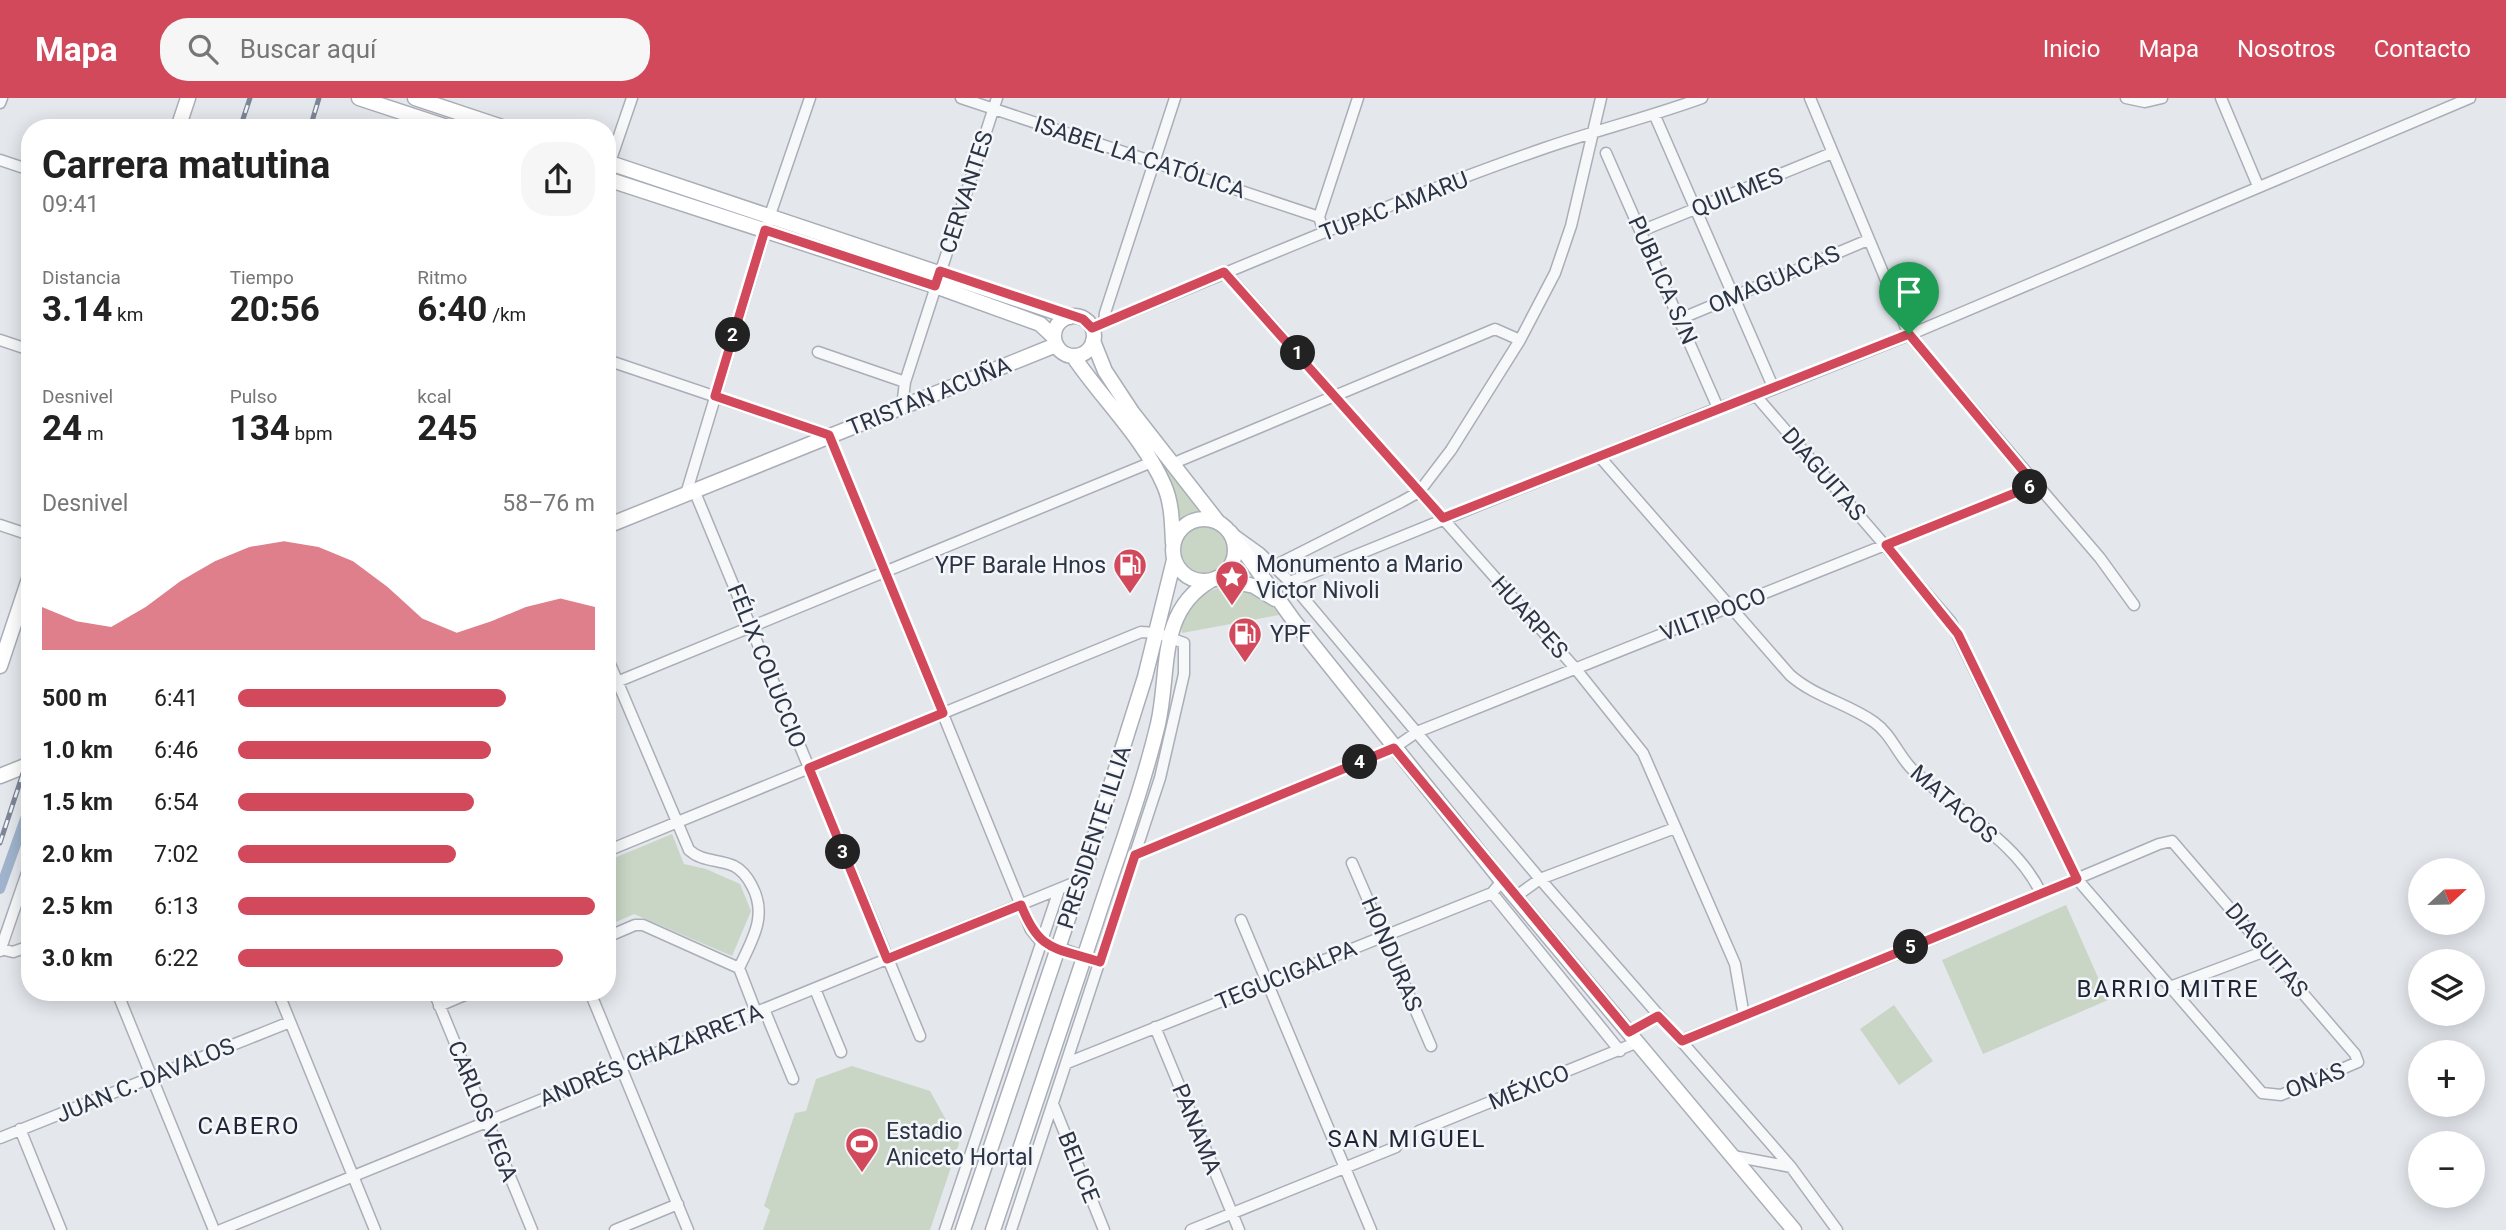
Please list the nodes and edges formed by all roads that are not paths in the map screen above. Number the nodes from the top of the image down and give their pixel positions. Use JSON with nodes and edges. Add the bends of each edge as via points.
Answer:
{"nodes":[{"id":1,"x":188,"y":98,"type":"edge"},
{"id":2,"x":359,"y":98,"type":"edge"},
{"id":3,"x":415,"y":98,"type":"edge"},
{"id":4,"x":632,"y":98,"type":"edge"},
{"id":5,"x":810,"y":98,"type":"edge"},
{"id":6,"x":961,"y":98,"type":"edge"},
{"id":7,"x":1175,"y":98,"type":"edge"},
{"id":8,"x":1358,"y":98,"type":"edge"},
{"id":9,"x":1601,"y":98,"type":"edge"},
{"id":10,"x":1702,"y":98,"type":"edge"},
{"id":11,"x":1810,"y":98,"type":"edge"},
{"id":12,"x":2126,"y":98,"type":"edge"},
{"id":13,"x":2162,"y":98,"type":"edge"},
{"id":14,"x":2221,"y":98,"type":"edge"},
{"id":15,"x":2470,"y":98,"type":"edge"},
{"id":16,"x":446,"y":103,"type":"edge"},
{"id":17,"x":995,"y":104,"type":"edge"},
{"id":18,"x":1655,"y":116,"type":"junction"},
{"id":19,"x":181,"y":119,"type":"edge"},
{"id":20,"x":419,"y":119,"type":"edge"},
{"id":21,"x":484,"y":119,"type":"edge"},
{"id":22,"x":1595,"y":132,"type":"junction"},
{"id":23,"x":616,"y":143,"type":"edge"},
{"id":24,"x":1606,"y":153,"type":"dead end"},
{"id":25,"x":1832,"y":153,"type":"junction"},
{"id":26,"x":0,"y":160,"type":"edge"},
{"id":27,"x":1154,"y":162,"type":"junction"},
{"id":28,"x":21,"y":167,"type":"edge"},
{"id":29,"x":616,"y":167,"type":"edge"},
{"id":30,"x":616,"y":182,"type":"edge"},
{"id":31,"x":2258,"y":186,"type":"junction"},
{"id":32,"x":1697,"y":208,"type":"junction"},
{"id":33,"x":770,"y":215,"type":"junction"},
{"id":34,"x":1319,"y":217,"type":"junction"},
{"id":35,"x":765,"y":230,"type":"junction"},
{"id":36,"x":1641,"y":231,"type":"junction"},
{"id":37,"x":1324,"y":232,"type":"junction"},
{"id":38,"x":1868,"y":240,"type":"junction"},
{"id":39,"x":940,"y":271,"type":"junction"},
{"id":40,"x":1224,"y":272,"type":"junction"},
{"id":41,"x":935,"y":286,"type":"junction"},
{"id":42,"x":1733,"y":297,"type":"junction"},
{"id":43,"x":1070,"y":317,"type":"junction"},
{"id":44,"x":1680,"y":319,"type":"junction"},
{"id":45,"x":1096,"y":331,"type":"junction"},
{"id":46,"x":1909,"y":334,"type":"junction"},
{"id":47,"x":0,"y":340,"type":"edge"},
{"id":48,"x":1520,"y":340,"type":"junction"},
{"id":49,"x":1055,"y":341,"type":"junction"},
{"id":50,"x":21,"y":347,"type":"edge"},
{"id":51,"x":818,"y":352,"type":"dead end"},
{"id":52,"x":1073,"y":356,"type":"junction"},
{"id":53,"x":616,"y":362,"type":"edge"},
{"id":54,"x":905,"y":382,"type":"junction"},
{"id":55,"x":1774,"y":389,"type":"junction"},
{"id":56,"x":1335,"y":395,"type":"junction"},
{"id":57,"x":715,"y":396,"type":"junction"},
{"id":58,"x":1756,"y":396,"type":"junction"},
{"id":59,"x":902,"y":407,"type":"junction"},
{"id":60,"x":1718,"y":408,"type":"junction"},
{"id":61,"x":829,"y":435,"type":"junction"},
{"id":62,"x":1599,"y":456,"type":"junction"},
{"id":63,"x":1152,"y":462,"type":"junction"},
{"id":64,"x":1174,"y":463,"type":"junction"},
{"id":65,"x":2035,"y":485,"type":"junction"},
{"id":66,"x":690,"y":492,"type":"junction"},
{"id":67,"x":1419,"y":492,"type":"junction"},
{"id":68,"x":1443,"y":518,"type":"junction"},
{"id":69,"x":616,"y":522,"type":"edge"},
{"id":70,"x":0,"y":525,"type":"edge"},
{"id":71,"x":1225,"y":528,"type":"junction"},
{"id":72,"x":21,"y":533,"type":"edge"},
{"id":73,"x":1173,"y":543,"type":"junction"},
{"id":74,"x":1886,"y":545,"type":"junction"},
{"id":75,"x":1174,"y":560,"type":"junction"},
{"id":76,"x":1274,"y":566,"type":"junction"},
{"id":77,"x":885,"y":572,"type":"junction"},
{"id":78,"x":1213,"y":580,"type":"junction"},
{"id":79,"x":1290,"y":582,"type":"junction"},
{"id":80,"x":1279,"y":601,"type":"junction"},
{"id":81,"x":21,"y":603,"type":"edge"},
{"id":82,"x":2134,"y":605,"type":"dead end"},
{"id":83,"x":1732,"y":607,"type":"junction"},
{"id":84,"x":750,"y":627,"type":"junction"},
{"id":85,"x":1163,"y":635,"type":"junction"},
{"id":86,"x":0,"y":666,"type":"edge"},
{"id":87,"x":1575,"y":668,"type":"junction"},
{"id":88,"x":616,"y":682,"type":"edge"},
{"id":89,"x":616,"y":693,"type":"edge"},
{"id":90,"x":943,"y":713,"type":"junction"},
{"id":91,"x":1417,"y":732,"type":"junction"},
{"id":92,"x":1394,"y":748,"type":"junction"},
{"id":93,"x":21,"y":768,"type":"edge"},
{"id":94,"x":809,"y":768,"type":"junction"},
{"id":95,"x":0,"y":776,"type":"edge"},
{"id":96,"x":676,"y":823,"type":"junction"},
{"id":97,"x":1675,"y":828,"type":"junction"},
{"id":98,"x":616,"y":847,"type":"edge"},
{"id":99,"x":1135,"y":855,"type":"junction"},
{"id":100,"x":1352,"y":863,"type":"dead end"},
{"id":101,"x":1540,"y":879,"type":"junction"},
{"id":102,"x":2077,"y":879,"type":"junction"},
{"id":103,"x":1081,"y":880,"type":"junction"},
{"id":104,"x":1497,"y":887,"type":"junction"},
{"id":105,"x":21,"y":890,"type":"edge"},
{"id":106,"x":1059,"y":890,"type":"junction"},
{"id":107,"x":2041,"y":893,"type":"junction"},
{"id":108,"x":1515,"y":897,"type":"junction"},
{"id":109,"x":1021,"y":905,"type":"junction"},
{"id":110,"x":1241,"y":920,"type":"dead end"},
{"id":111,"x":616,"y":933,"type":"edge"},
{"id":112,"x":1384,"y":935,"type":"junction"},
{"id":113,"x":1040,"y":941,"type":"junction"},
{"id":114,"x":21,"y":949,"type":"edge"},
{"id":115,"x":1058,"y":949,"type":"junction"},
{"id":116,"x":0,"y":950,"type":"edge"},
{"id":117,"x":2268,"y":950,"type":"junction"},
{"id":118,"x":1084,"y":957,"type":"junction"},
{"id":119,"x":887,"y":959,"type":"junction"},
{"id":120,"x":1100,"y":962,"type":"junction"},
{"id":121,"x":739,"y":968,"type":"junction"},
{"id":122,"x":1268,"y":982,"type":"junction"},
{"id":123,"x":2170,"y":988,"type":"junction"},
{"id":124,"x":815,"y":989,"type":"junction"},
{"id":125,"x":121,"y":1001,"type":"edge"},
{"id":126,"x":282,"y":1001,"type":"edge"},
{"id":127,"x":437,"y":1001,"type":"edge"},
{"id":128,"x":451,"y":1001,"type":"edge"},
{"id":129,"x":594,"y":1001,"type":"edge"},
{"id":130,"x":439,"y":1006,"type":"junction"},
{"id":131,"x":760,"y":1011,"type":"junction"},
{"id":132,"x":1658,"y":1016,"type":"junction"},
{"id":133,"x":1744,"y":1016,"type":"junction"},
{"id":134,"x":290,"y":1022,"type":"junction"},
{"id":135,"x":1155,"y":1027,"type":"junction"},
{"id":136,"x":920,"y":1036,"type":"dead end"},
{"id":137,"x":1633,"y":1037,"type":"junction"},
{"id":138,"x":1682,"y":1041,"type":"junction"},
{"id":139,"x":1431,"y":1046,"type":"dead end"},
{"id":140,"x":1620,"y":1051,"type":"junction"},
{"id":141,"x":841,"y":1052,"type":"dead end"},
{"id":142,"x":2358,"y":1062,"type":"joint"},
{"id":143,"x":1067,"y":1063,"type":"junction"},
{"id":144,"x":621,"y":1067,"type":"junction"},
{"id":145,"x":152,"y":1077,"type":"junction"},
{"id":146,"x":793,"y":1079,"type":"dead end"},
{"id":147,"x":2270,"y":1096,"type":"joint"},
{"id":148,"x":1053,"y":1104,"type":"junction"},
{"id":149,"x":487,"y":1122,"type":"junction"},
{"id":150,"x":20,"y":1129,"type":"junction"},
{"id":151,"x":1419,"y":1130,"type":"dead end"},
{"id":152,"x":0,"y":1138,"type":"edge"},
{"id":153,"x":1396,"y":1147,"type":"dead end"},
{"id":154,"x":973,"y":1151,"type":"junction"},
{"id":155,"x":988,"y":1156,"type":"junction"},
{"id":156,"x":1733,"y":1156,"type":"junction"},
{"id":157,"x":1791,"y":1167,"type":"junction"},
{"id":158,"x":1344,"y":1168,"type":"junction"},
{"id":159,"x":353,"y":1176,"type":"junction"},
{"id":160,"x":678,"y":1204,"type":"junction"},
{"id":161,"x":1232,"y":1213,"type":"junction"},
{"id":162,"x":61,"y":1230,"type":"edge"},
{"id":163,"x":214,"y":1230,"type":"edge"},
{"id":164,"x":221,"y":1230,"type":"edge"},
{"id":165,"x":375,"y":1230,"type":"edge"},
{"id":166,"x":532,"y":1230,"type":"edge"},
{"id":167,"x":615,"y":1230,"type":"edge"},
{"id":168,"x":688,"y":1230,"type":"edge"},
{"id":169,"x":945,"y":1230,"type":"edge"},
{"id":170,"x":963,"y":1230,"type":"edge"},
{"id":171,"x":993,"y":1230,"type":"edge"},
{"id":172,"x":1011,"y":1230,"type":"edge"},
{"id":173,"x":1104,"y":1230,"type":"edge"},
{"id":174,"x":1191,"y":1230,"type":"edge"},
{"id":175,"x":1239,"y":1230,"type":"edge"},
{"id":176,"x":1371,"y":1230,"type":"edge"},
{"id":177,"x":1794,"y":1230,"type":"edge"},
{"id":178,"x":1837,"y":1230,"type":"edge"}],
"edges":[{"from":1,"to":19,"type":"main road"},
{"from":2,"to":20,"type":"main road"},
{"from":3,"to":16,"type":"main road"},
{"from":4,"to":23,"type":"street"},
{"from":5,"to":33,"type":"street"},
{"from":6,"to":17,"type":"street","name":"ISABEL LA CATÓLICA"},
{"from":7,"to":27,"type":"street"},
{"from":8,"to":34,"type":"street"},
{"from":9,"to":22,"type":"street"},
{"from":10,"to":18,"type":"street","name":"TUPAC AMARU"},
{"from":11,"to":25,"type":"street"},
{"from":12,"to":13,"type":"street","via":[[2145,102]]},
{"from":14,"to":31,"type":"street"},
{"from":15,"to":31,"type":"street"},
{"from":16,"to":21,"type":"main road"},
{"from":17,"to":27,"type":"street","name":"ISABEL LA CATÓLICA"},
{"from":17,"to":39,"type":"street","name":"CERVANTES"},
{"from":18,"to":22,"type":"street","name":"TUPAC AMARU"},
{"from":18,"to":32,"type":"street"},
{"from":22,"to":37,"type":"street","name":"TUPAC AMARU"},
{"from":22,"to":48,"type":"street","via":[[1563,251]]},
{"from":24,"to":36,"type":"street","name":"PUBLICA S/N"},
{"from":25,"to":32,"type":"street","name":"QUILMES"},
{"from":25,"to":38,"type":"street"},
{"from":26,"to":28,"type":"street"},
{"from":27,"to":34,"type":"street","name":"ISABEL LA CATÓLICA"},
{"from":27,"to":45,"type":"street"},
{"from":29,"to":33,"type":"main road"},
{"from":30,"to":35,"type":"main road"},
{"from":31,"to":46,"type":"street"},
{"from":32,"to":36,"type":"street","name":"QUILMES"},
{"from":32,"to":42,"type":"street"},
{"from":33,"to":35,"type":"street"},
{"from":33,"to":39,"type":"main road"},
{"from":34,"to":37,"type":"street"},
{"from":35,"to":41,"type":"main road"},
{"from":35,"to":57,"type":"street"},
{"from":36,"to":44,"type":"street","name":"PUBLICA S/N"},
{"from":37,"to":40,"type":"street","name":"TUPAC AMARU"},
{"from":38,"to":42,"type":"street","name":"OMAGUACAS"},
{"from":38,"to":46,"type":"street"},
{"from":39,"to":41,"type":"street","name":"CERVANTES"},
{"from":39,"to":43,"type":"main road"},
{"from":40,"to":45,"type":"street","name":"TUPAC AMARU"},
{"from":40,"to":56,"type":"street","name":"HUARPES"},
{"from":41,"to":49,"type":"main road","via":[[1040,324]]},
{"from":41,"to":54,"type":"street","name":"CERVANTES"},
{"from":42,"to":44,"type":"street","name":"OMAGUACAS"},
{"from":42,"to":55,"type":"street"},
{"from":43,"to":45,"type":"main road","via":[[1083,319]]},
{"from":43,"to":49,"type":"main road","via":[[1060,322]]},
{"from":44,"to":60,"type":"street","name":"PUBLICA S/N"},
{"from":45,"to":52,"type":"main road","via":[[1086,352]]},
{"from":45,"to":64,"type":"main road","via":[[1105,371]]},
{"from":46,"to":55,"type":"street"},
{"from":46,"to":65,"type":"street"},
{"from":47,"to":50,"type":"street"},
{"from":48,"to":56,"type":"street","via":[[1495,329]]},
{"from":48,"to":67,"type":"street"},
{"from":49,"to":52,"type":"main road","via":[[1063,353]]},
{"from":49,"to":59,"type":"main road","name":"TRISTAN ACUÑA"},
{"from":51,"to":54,"type":"street"},
{"from":52,"to":63,"type":"main road"},
{"from":53,"to":57,"type":"street"},
{"from":54,"to":59,"type":"street","name":"CERVANTES"},
{"from":55,"to":58,"type":"street"},
{"from":56,"to":64,"type":"street"},
{"from":56,"to":67,"type":"street","name":"HUARPES"},
{"from":57,"to":61,"type":"street"},
{"from":57,"to":66,"type":"street"},
{"from":58,"to":60,"type":"street"},
{"from":58,"to":74,"type":"street","name":"DIAGUITAS"},
{"from":59,"to":61,"type":"main road","name":"TRISTAN ACUÑA"},
{"from":60,"to":62,"type":"street"},
{"from":61,"to":66,"type":"main road","name":"TRISTAN ACUÑA"},
{"from":61,"to":77,"type":"street"},
{"from":62,"to":68,"type":"street"},
{"from":62,"to":83,"type":"street","name":"MATACOS"},
{"from":63,"to":73,"type":"main road","via":[[1171,509]]},
{"from":63,"to":77,"type":"street"},
{"from":64,"to":71,"type":"main road"},
{"from":65,"to":74,"type":"street","name":"VILTIPOCO"},
{"from":65,"to":82,"type":"street","via":[[2100,558]]},
{"from":66,"to":69,"type":"main road","name":"TRISTAN ACUÑA"},
{"from":66,"to":84,"type":"street","name":"FÉLIX COLUCCIO"},
{"from":67,"to":68,"type":"street","name":"HUARPES"},
{"from":67,"to":76,"type":"street"},
{"from":68,"to":79,"type":"street"},
{"from":68,"to":87,"type":"street","name":"HUARPES"},
{"from":70,"to":72,"type":"street"},
{"from":71,"to":73,"type":"main road","via":[[1199,519],[1190,521]]},
{"from":71,"to":76,"type":"street"},
{"from":71,"to":78,"type":"main road","via":[[1235,549],[1234,558]]},
{"from":71,"to":80,"type":"main road"},
{"from":73,"to":75,"type":"main road"},
{"from":74,"to":83,"type":"street","name":"VILTIPOCO"},
{"from":74,"to":102,"type":"street","name":"DIAGUITAS","via":[[1958,634]]},
{"from":75,"to":78,"type":"main road","via":[[1192,579]]},
{"from":75,"to":85,"type":"main road","name":"PRESIDENTE ILLIA"},
{"from":76,"to":79,"type":"street"},
{"from":77,"to":84,"type":"street"},
{"from":77,"to":90,"type":"street"},
{"from":78,"to":80,"type":"main road","via":[[1254,586]]},
{"from":78,"to":85,"type":"main road","name":"PRESIDENTE ILLIA","via":[[1185,600]]},
{"from":79,"to":91,"type":"street"},
{"from":80,"to":92,"type":"main road"},
{"from":81,"to":86,"type":"main road"},
{"from":83,"to":87,"type":"street","name":"VILTIPOCO"},
{"from":83,"to":107,"type":"street","name":"MATACOS","via":[[1805,688],[1875,723],[1912,769],[1973,817],[2031,873]]},
{"from":84,"to":88,"type":"street"},
{"from":84,"to":94,"type":"street","name":"FÉLIX COLUCCIO"},
{"from":85,"to":90,"type":"street","via":[[1141,632]]},
{"from":85,"to":99,"type":"street","via":[[1184,643],[1184,674],[1160,778]]},
{"from":85,"to":103,"type":"main road","name":"PRESIDENTE ILLIA"},
{"from":85,"to":118,"type":"main road","name":"PRESIDENTE ILLIA","via":[[1157,728]]},
{"from":87,"to":91,"type":"street","name":"VILTIPOCO"},
{"from":87,"to":97,"type":"street","name":"HUARPES","via":[[1643,752]]},
{"from":89,"to":96,"type":"street"},
{"from":90,"to":94,"type":"street"},
{"from":90,"to":109,"type":"street"},
{"from":91,"to":92,"type":"street","name":"VILTIPOCO"},
{"from":91,"to":101,"type":"street"},
{"from":92,"to":99,"type":"street","name":"VILTIPOCO"},
{"from":92,"to":104,"type":"main road"},
{"from":93,"to":95,"type":"main road"},
{"from":94,"to":96,"type":"street"},
{"from":94,"to":119,"type":"street","name":"FÉLIX COLUCCIO"},
{"from":96,"to":98,"type":"street"},
{"from":96,"to":121,"type":"street","via":[[688,850],[737,867],[757,895],[760,923]]},
{"from":97,"to":101,"type":"street"},
{"from":97,"to":133,"type":"street","name":"HUARPES","via":[[1735,964]]},
{"from":99,"to":120,"type":"street"},
{"from":100,"to":112,"type":"street","name":"HONDURAS"},
{"from":101,"to":108,"type":"street"},
{"from":101,"to":132,"type":"street"},
{"from":102,"to":107,"type":"street"},
{"from":102,"to":117,"type":"street","name":"DIAGUITAS","via":[[2172,841]]},
{"from":102,"to":123,"type":"street","name":"DIAGUITAS"},
{"from":103,"to":106,"type":"street","name":"ANDRÉS CHAZARRETA"},
{"from":103,"to":115,"type":"main road","name":"PRESIDENTE ILLIA"},
{"from":104,"to":108,"type":"main road"},
{"from":104,"to":112,"type":"street","name":"TEGUCIGALPA"},
{"from":104,"to":140,"type":"street"},
{"from":105,"to":116,"type":"street"},
{"from":106,"to":109,"type":"street","name":"ANDRÉS CHAZARRETA"},
{"from":106,"to":113,"type":"street"},
{"from":107,"to":133,"type":"street"},
{"from":108,"to":137,"type":"main road"},
{"from":109,"to":113,"type":"street"},
{"from":109,"to":119,"type":"street","name":"ANDRÉS CHAZARRETA"},
{"from":110,"to":122,"type":"street"},
{"from":111,"to":121,"type":"street","via":[[643,925]]},
{"from":112,"to":122,"type":"street","name":"TEGUCIGALPA"},
{"from":112,"to":139,"type":"street","name":"HONDURAS"},
{"from":113,"to":115,"type":"street"},
{"from":113,"to":154,"type":"street"},
{"from":114,"to":116,"type":"street"},
{"from":115,"to":118,"type":"street"},
{"from":115,"to":155,"type":"main road","name":"PRESIDENTE ILLIA"},
{"from":117,"to":123,"type":"street"},
{"from":117,"to":142,"type":"street","name":"DIAGUITAS"},
{"from":118,"to":120,"type":"street"},
{"from":118,"to":171,"type":"main road","name":"PRESIDENTE ILLIA"},
{"from":119,"to":124,"type":"street","name":"ANDRÉS CHAZARRETA"},
{"from":119,"to":136,"type":"street","name":"FÉLIX COLUCCIO"},
{"from":120,"to":143,"type":"street"},
{"from":121,"to":131,"type":"street"},
{"from":122,"to":135,"type":"street","name":"TEGUCIGALPA"},
{"from":122,"to":158,"type":"street"},
{"from":123,"to":147,"type":"street","name":"DIAGUITAS","via":[[2262,1093]]},
{"from":124,"to":131,"type":"street","name":"ANDRÉS CHAZARRETA"},
{"from":124,"to":141,"type":"street"},
{"from":125,"to":145,"type":"street"},
{"from":126,"to":134,"type":"street"},
{"from":127,"to":130,"type":"street","name":"CARLOS VEGA"},
{"from":128,"to":130,"type":"street"},
{"from":129,"to":144,"type":"street"},
{"from":130,"to":149,"type":"street","name":"CARLOS VEGA"},
{"from":131,"to":144,"type":"street","name":"ANDRÉS CHAZARRETA"},
{"from":131,"to":146,"type":"street"},
{"from":132,"to":137,"type":"street","name":"MÉXICO"},
{"from":132,"to":138,"type":"street"},
{"from":133,"to":138,"type":"street"},
{"from":134,"to":145,"type":"street","name":"JUAN C. DAVALOS"},
{"from":134,"to":159,"type":"street"},
{"from":135,"to":143,"type":"street","name":"TEGUCIGALPA"},
{"from":135,"to":161,"type":"street","name":"PANAMA"},
{"from":137,"to":140,"type":"street","name":"MÉXICO"},
{"from":137,"to":156,"type":"main road"},
{"from":138,"to":157,"type":"street"},
{"from":140,"to":151,"type":"street","name":"MÉXICO"},
{"from":142,"to":147,"type":"street","name":"ONAS"},
{"from":143,"to":148,"type":"street"},
{"from":144,"to":149,"type":"street","name":"ANDRÉS CHAZARRETA"},
{"from":144,"to":160,"type":"street"},
{"from":145,"to":150,"type":"street","name":"JUAN C. DAVALOS"},
{"from":145,"to":163,"type":"street"},
{"from":148,"to":172,"type":"street"},
{"from":148,"to":173,"type":"street","name":"BELICE"},
{"from":149,"to":159,"type":"street","name":"ANDRÉS CHAZARRETA"},
{"from":149,"to":166,"type":"street","name":"CARLOS VEGA"},
{"from":150,"to":152,"type":"street","name":"JUAN C. DAVALOS"},
{"from":150,"to":162,"type":"street"},
{"from":153,"to":158,"type":"street"},
{"from":154,"to":155,"type":"street"},
{"from":154,"to":169,"type":"street"},
{"from":155,"to":170,"type":"main road","name":"PRESIDENTE ILLIA"},
{"from":156,"to":157,"type":"street"},
{"from":156,"to":177,"type":"main road"},
{"from":157,"to":178,"type":"street"},
{"from":158,"to":161,"type":"street"},
{"from":158,"to":176,"type":"street"},
{"from":159,"to":164,"type":"street","name":"ANDRÉS CHAZARRETA"},
{"from":159,"to":165,"type":"street"},
{"from":160,"to":167,"type":"street"},
{"from":160,"to":168,"type":"street"},
{"from":161,"to":174,"type":"street"},
{"from":161,"to":175,"type":"street","name":"PANAMA"}]}
